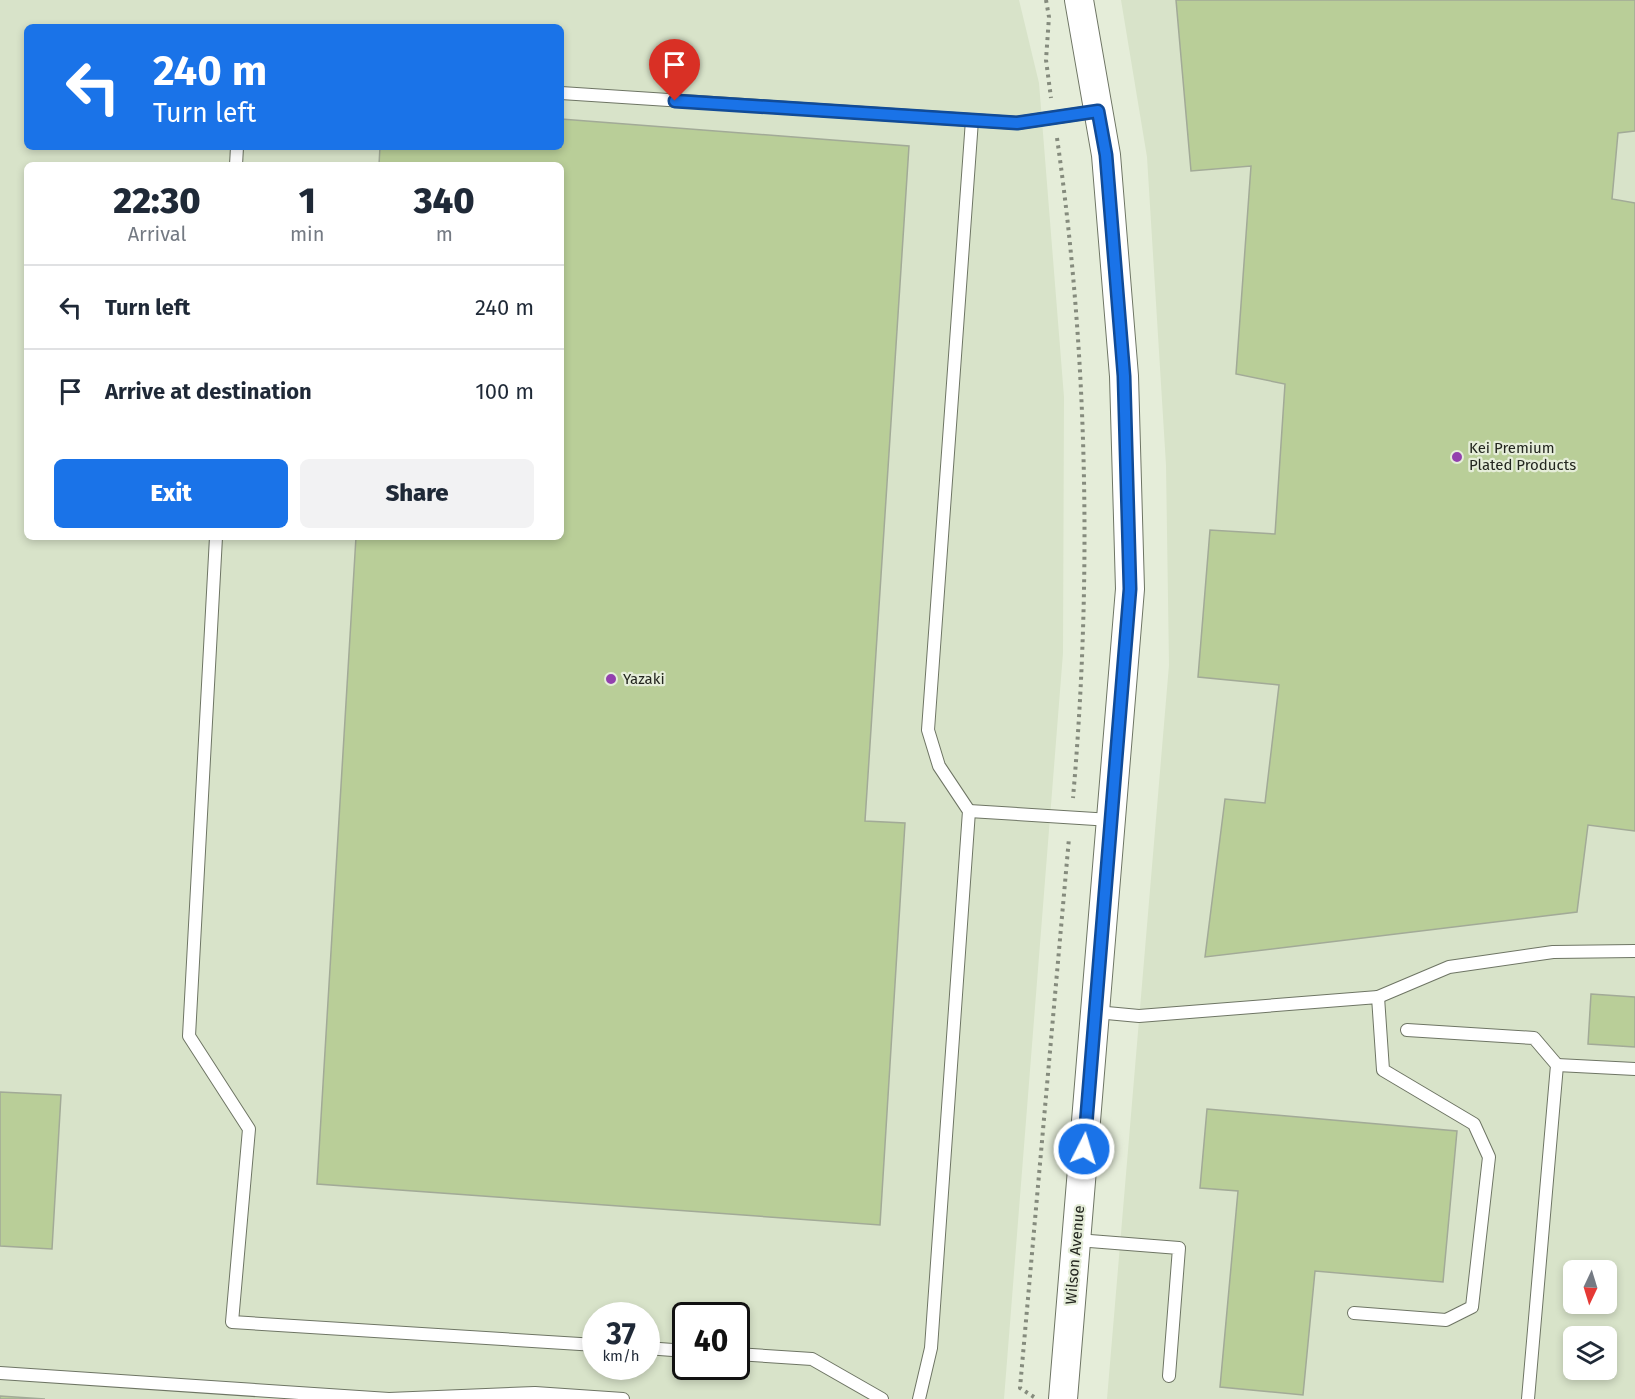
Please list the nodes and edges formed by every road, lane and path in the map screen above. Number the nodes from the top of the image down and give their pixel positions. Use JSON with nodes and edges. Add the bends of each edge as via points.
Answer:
{"nodes":[{"id":1,"x":1046,"y":0,"type":"edge"},
{"id":2,"x":1079,"y":0,"type":"edge"},
{"id":3,"x":564,"y":93,"type":"edge"},
{"id":4,"x":1098,"y":111,"type":"junction"},
{"id":5,"x":1054,"y":118,"type":"junction"},
{"id":6,"x":972,"y":120,"type":"junction"},
{"id":7,"x":216,"y":540,"type":"edge"},
{"id":8,"x":969,"y":811,"type":"junction"},
{"id":9,"x":1071,"y":818,"type":"junction"},
{"id":10,"x":1112,"y":820,"type":"junction"},
{"id":11,"x":1635,"y":951,"type":"edge"},
{"id":12,"x":1378,"y":997,"type":"junction"},
{"id":13,"x":1096,"y":1012,"type":"junction"},
{"id":14,"x":1407,"y":1030,"type":"dead end"},
{"id":15,"x":1557,"y":1065,"type":"junction"},
{"id":16,"x":1635,"y":1069,"type":"edge"},
{"id":17,"x":1077,"y":1240,"type":"junction"},
{"id":18,"x":1354,"y":1313,"type":"dead end"},
{"id":19,"x":582,"y":1344,"type":"edge"},
{"id":20,"x":750,"y":1355,"type":"edge"},
{"id":21,"x":0,"y":1373,"type":"edge"},
{"id":22,"x":1169,"y":1376,"type":"dead end"},
{"id":23,"x":389,"y":1399,"type":"edge"},
{"id":24,"x":623,"y":1399,"type":"edge"},
{"id":25,"x":882,"y":1399,"type":"edge"},
{"id":26,"x":919,"y":1399,"type":"edge"},
{"id":27,"x":1037,"y":1399,"type":"edge"},
{"id":28,"x":1063,"y":1399,"type":"edge"},
{"id":29,"x":1528,"y":1399,"type":"edge"}],
"edges":[{"from":1,"to":5,"type":"path","via":[[1046,60]]},
{"from":2,"to":4,"type":"street","name":"Wilson Avenue"},
{"from":3,"to":6,"type":"lane"},
{"from":4,"to":5,"type":"lane"},
{"from":4,"to":10,"type":"street","name":"Wilson Avenue","via":[[1106,155],[1124,376],[1130,589]]},
{"from":5,"to":6,"type":"lane","via":[[1017,123]]},
{"from":5,"to":9,"type":"path","via":[[1065,198],[1084,485],[1079,729]]},
{"from":6,"to":8,"type":"lane","via":[[928,730],[939,766]]},
{"from":7,"to":19,"type":"lane","via":[[189,1036],[249,1129],[232,1322]]},
{"from":8,"to":9,"type":"lane"},
{"from":8,"to":26,"type":"lane","via":[[931,1348]]},
{"from":9,"to":10,"type":"lane"},
{"from":9,"to":27,"type":"path","via":[[1020,1388]]},
{"from":10,"to":13,"type":"street","name":"Wilson Avenue"},
{"from":11,"to":12,"type":"lane","via":[[1553,952],[1449,967]]},
{"from":12,"to":13,"type":"lane","via":[[1139,1016]]},
{"from":12,"to":18,"type":"lane","via":[[1383,1070],[1474,1124],[1489,1157],[1472,1307],[1446,1320]]},
{"from":13,"to":17,"type":"street","name":"Wilson Avenue"},
{"from":14,"to":15,"type":"lane","via":[[1534,1038]]},
{"from":15,"to":16,"type":"lane"},
{"from":15,"to":29,"type":"lane"},
{"from":17,"to":22,"type":"lane","via":[[1179,1248]]},
{"from":17,"to":28,"type":"street","name":"Wilson Avenue"},
{"from":20,"to":25,"type":"lane","via":[[812,1359]]},
{"from":21,"to":23,"type":"lane"},
{"from":23,"to":24,"type":"lane","via":[[536,1393]]}]}
